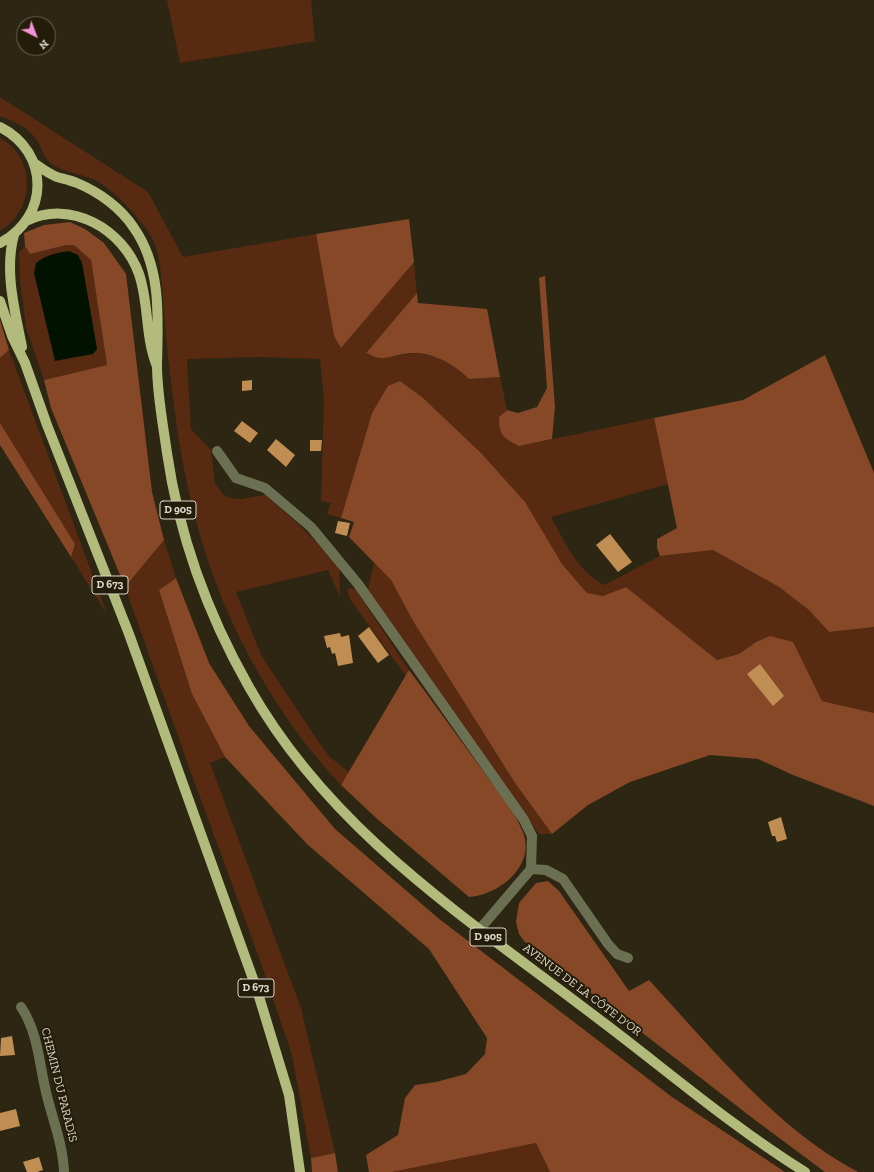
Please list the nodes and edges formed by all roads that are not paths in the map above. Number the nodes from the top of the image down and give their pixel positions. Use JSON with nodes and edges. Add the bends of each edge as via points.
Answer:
{"nodes":[{"id":1,"x":0,"y":127,"type":"edge"},
{"id":2,"x":34,"y":163,"type":"junction"},
{"id":3,"x":26,"y":221,"type":"junction"},
{"id":4,"x":14,"y":235,"type":"junction"},
{"id":5,"x":0,"y":243,"type":"edge"},
{"id":6,"x":0,"y":301,"type":"edge"},
{"id":7,"x":25,"y":363,"type":"junction"},
{"id":8,"x":157,"y":367,"type":"junction"},
{"id":9,"x":217,"y":451,"type":"dead end"},
{"id":10,"x":531,"y":869,"type":"junction"},
{"id":11,"x":479,"y":930,"type":"junction"},
{"id":12,"x":628,"y":958,"type":"dead end"},
{"id":13,"x":21,"y":1007,"type":"dead end"},
{"id":14,"x":64,"y":1172,"type":"edge"},
{"id":15,"x":300,"y":1172,"type":"edge"},
{"id":16,"x":805,"y":1172,"type":"edge"}],
"edges":[{"from":1,"to":2,"type":"main road","via":[[20,140]]},
{"from":2,"to":3,"type":"main road","via":[[38,189],[34,206]]},
{"from":2,"to":8,"type":"main road","name":"AVENUE DE LA CÔTE D'OR","number":"D 905","via":[[57,177],[74,181],[93,191],[113,205],[138,234],[148,255],[154,281],[159,348]]},
{"from":3,"to":4,"type":"main road"},
{"from":3,"to":8,"type":"main road","name":"AVENUE DE LA CÔTE D'OR","number":"D 905","via":[[47,214],[73,215],[97,224],[120,244],[138,274],[150,348]]},
{"from":4,"to":5,"type":"main road"},
{"from":4,"to":7,"type":"main road","number":"D 673","via":[[9,264]]},
{"from":6,"to":7,"type":"main road","number":"D 673"},
{"from":7,"to":15,"type":"main road","number":"D 673","via":[[129,634],[262,1004],[289,1095]]},
{"from":8,"to":11,"type":"main road","name":"AVENUE DE LA CÔTE D'OR","number":"D 905","via":[[167,454],[183,529],[209,605],[250,688],[274,728],[298,760],[345,814],[412,878]]},
{"from":9,"to":10,"type":"street","via":[[236,478],[265,488],[311,527],[358,584],[524,820],[532,836]]},
{"from":10,"to":11,"type":"street"},
{"from":10,"to":12,"type":"street","via":[[546,870],[563,879],[608,944],[617,954]]},
{"from":11,"to":16,"type":"main road","name":"AVENUE DE LA CÔTE D'OR","number":"D 905","via":[[717,1110]]},
{"from":13,"to":14,"type":"street","name":"CHEMIN DU PARADIS","via":[[28,1017],[37,1045]]}]}
